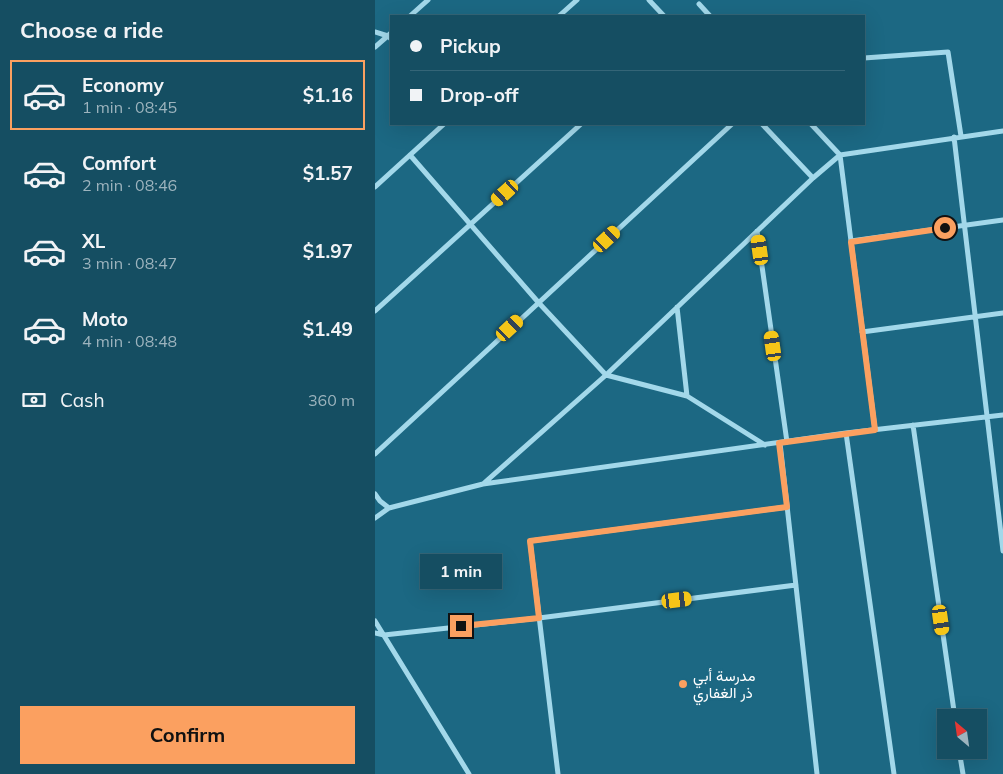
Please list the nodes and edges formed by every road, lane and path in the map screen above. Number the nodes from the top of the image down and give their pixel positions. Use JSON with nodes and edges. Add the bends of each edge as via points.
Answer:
{"nodes":[{"id":1,"x":428,"y":0,"type":"edge"},
{"id":2,"x":577,"y":0,"type":"edge"},
{"id":3,"x":649,"y":0,"type":"edge"},
{"id":4,"x":699,"y":4,"type":"dead end"},
{"id":5,"x":411,"y":15,"type":"edge"},
{"id":6,"x":560,"y":15,"type":"edge"},
{"id":7,"x":663,"y":15,"type":"edge"},
{"id":8,"x":710,"y":15,"type":"edge"},
{"id":9,"x":375,"y":32,"type":"edge"},
{"id":10,"x":390,"y":36,"type":"edge"},
{"id":11,"x":375,"y":48,"type":"edge"},
{"id":12,"x":865,"y":58,"type":"edge"},
{"id":13,"x":443,"y":125,"type":"edge"},
{"id":14,"x":580,"y":125,"type":"edge"},
{"id":15,"x":731,"y":125,"type":"edge"},
{"id":16,"x":763,"y":125,"type":"edge"},
{"id":17,"x":812,"y":125,"type":"edge"},
{"id":18,"x":1003,"y":131,"type":"edge"},
{"id":19,"x":961,"y":136,"type":"junction"},
{"id":20,"x":954,"y":137,"type":"junction"},
{"id":21,"x":411,"y":155,"type":"junction"},
{"id":22,"x":840,"y":155,"type":"junction"},
{"id":23,"x":813,"y":178,"type":"junction"},
{"id":24,"x":375,"y":187,"type":"edge"},
{"id":25,"x":1003,"y":220,"type":"edge"},
{"id":26,"x":470,"y":225,"type":"junction"},
{"id":27,"x":965,"y":225,"type":"junction"},
{"id":28,"x":757,"y":231,"type":"junction"},
{"id":29,"x":851,"y":242,"type":"junction"},
{"id":30,"x":537,"y":302,"type":"junction"},
{"id":31,"x":677,"y":307,"type":"junction"},
{"id":32,"x":375,"y":311,"type":"edge"},
{"id":33,"x":1003,"y":313,"type":"edge"},
{"id":34,"x":976,"y":318,"type":"junction"},
{"id":35,"x":862,"y":332,"type":"junction"},
{"id":36,"x":606,"y":375,"type":"junction"},
{"id":37,"x":687,"y":396,"type":"junction"},
{"id":38,"x":1003,"y":415,"type":"edge"},
{"id":39,"x":988,"y":417,"type":"junction"},
{"id":40,"x":913,"y":425,"type":"junction"},
{"id":41,"x":875,"y":430,"type":"junction"},
{"id":42,"x":846,"y":433,"type":"junction"},
{"id":43,"x":787,"y":442,"type":"junction"},
{"id":44,"x":779,"y":443,"type":"junction"},
{"id":45,"x":765,"y":445,"type":"junction"},
{"id":46,"x":375,"y":454,"type":"edge"},
{"id":47,"x":483,"y":484,"type":"junction"},
{"id":48,"x":375,"y":494,"type":"edge"},
{"id":49,"x":787,"y":507,"type":"junction"},
{"id":50,"x":389,"y":508,"type":"junction"},
{"id":51,"x":375,"y":518,"type":"edge"},
{"id":52,"x":1003,"y":551,"type":"edge"},
{"id":53,"x":795,"y":585,"type":"junction"},
{"id":54,"x":539,"y":618,"type":"junction"},
{"id":55,"x":375,"y":622,"type":"edge"},
{"id":56,"x":375,"y":633,"type":"edge"},
{"id":57,"x":384,"y":635,"type":"junction"},
{"id":58,"x":954,"y":709,"type":"edge"},
{"id":59,"x":960,"y":759,"type":"edge"},
{"id":60,"x":469,"y":774,"type":"edge"},
{"id":61,"x":558,"y":774,"type":"edge"},
{"id":62,"x":817,"y":774,"type":"edge"},
{"id":63,"x":894,"y":774,"type":"edge"},
{"id":64,"x":963,"y":774,"type":"edge"}],
"edges":[{"from":1,"to":5,"type":"street"},
{"from":2,"to":6,"type":"street"},
{"from":3,"to":7,"type":"street"},
{"from":4,"to":8,"type":"street"},
{"from":9,"to":10,"type":"street"},
{"from":10,"to":11,"type":"street"},
{"from":12,"to":19,"type":"street","via":[[948,52]]},
{"from":13,"to":21,"type":"street"},
{"from":14,"to":26,"type":"street"},
{"from":15,"to":30,"type":"street"},
{"from":16,"to":23,"type":"street"},
{"from":17,"to":22,"type":"street"},
{"from":18,"to":19,"type":"street"},
{"from":19,"to":20,"type":"street"},
{"from":20,"to":22,"type":"street"},
{"from":20,"to":27,"type":"street"},
{"from":21,"to":24,"type":"street"},
{"from":21,"to":26,"type":"street"},
{"from":22,"to":23,"type":"street"},
{"from":22,"to":29,"type":"street"},
{"from":23,"to":28,"type":"street"},
{"from":25,"to":27,"type":"street"},
{"from":26,"to":30,"type":"street"},
{"from":26,"to":32,"type":"street"},
{"from":27,"to":29,"type":"street"},
{"from":27,"to":34,"type":"street"},
{"from":28,"to":31,"type":"street"},
{"from":28,"to":43,"type":"street"},
{"from":29,"to":35,"type":"street"},
{"from":30,"to":36,"type":"street"},
{"from":30,"to":46,"type":"street"},
{"from":31,"to":36,"type":"street"},
{"from":31,"to":37,"type":"street"},
{"from":33,"to":34,"type":"street"},
{"from":34,"to":35,"type":"street"},
{"from":34,"to":39,"type":"street"},
{"from":35,"to":41,"type":"street"},
{"from":36,"to":37,"type":"street"},
{"from":36,"to":47,"type":"street"},
{"from":37,"to":45,"type":"street"},
{"from":38,"to":39,"type":"street"},
{"from":39,"to":40,"type":"street"},
{"from":39,"to":52,"type":"street"},
{"from":40,"to":41,"type":"street"},
{"from":40,"to":58,"type":"street"},
{"from":41,"to":42,"type":"street"},
{"from":42,"to":43,"type":"street"},
{"from":42,"to":63,"type":"street"},
{"from":43,"to":44,"type":"street"},
{"from":44,"to":45,"type":"street"},
{"from":44,"to":49,"type":"street"},
{"from":45,"to":47,"type":"street"},
{"from":47,"to":50,"type":"street"},
{"from":48,"to":50,"type":"street"},
{"from":49,"to":53,"type":"street"},
{"from":49,"to":54,"type":"street","via":[[530,541]]},
{"from":50,"to":51,"type":"street"},
{"from":53,"to":54,"type":"street"},
{"from":53,"to":62,"type":"street"},
{"from":54,"to":57,"type":"street"},
{"from":54,"to":61,"type":"street"},
{"from":55,"to":57,"type":"street"},
{"from":56,"to":57,"type":"street"},
{"from":57,"to":60,"type":"street"},
{"from":59,"to":64,"type":"street"}]}
